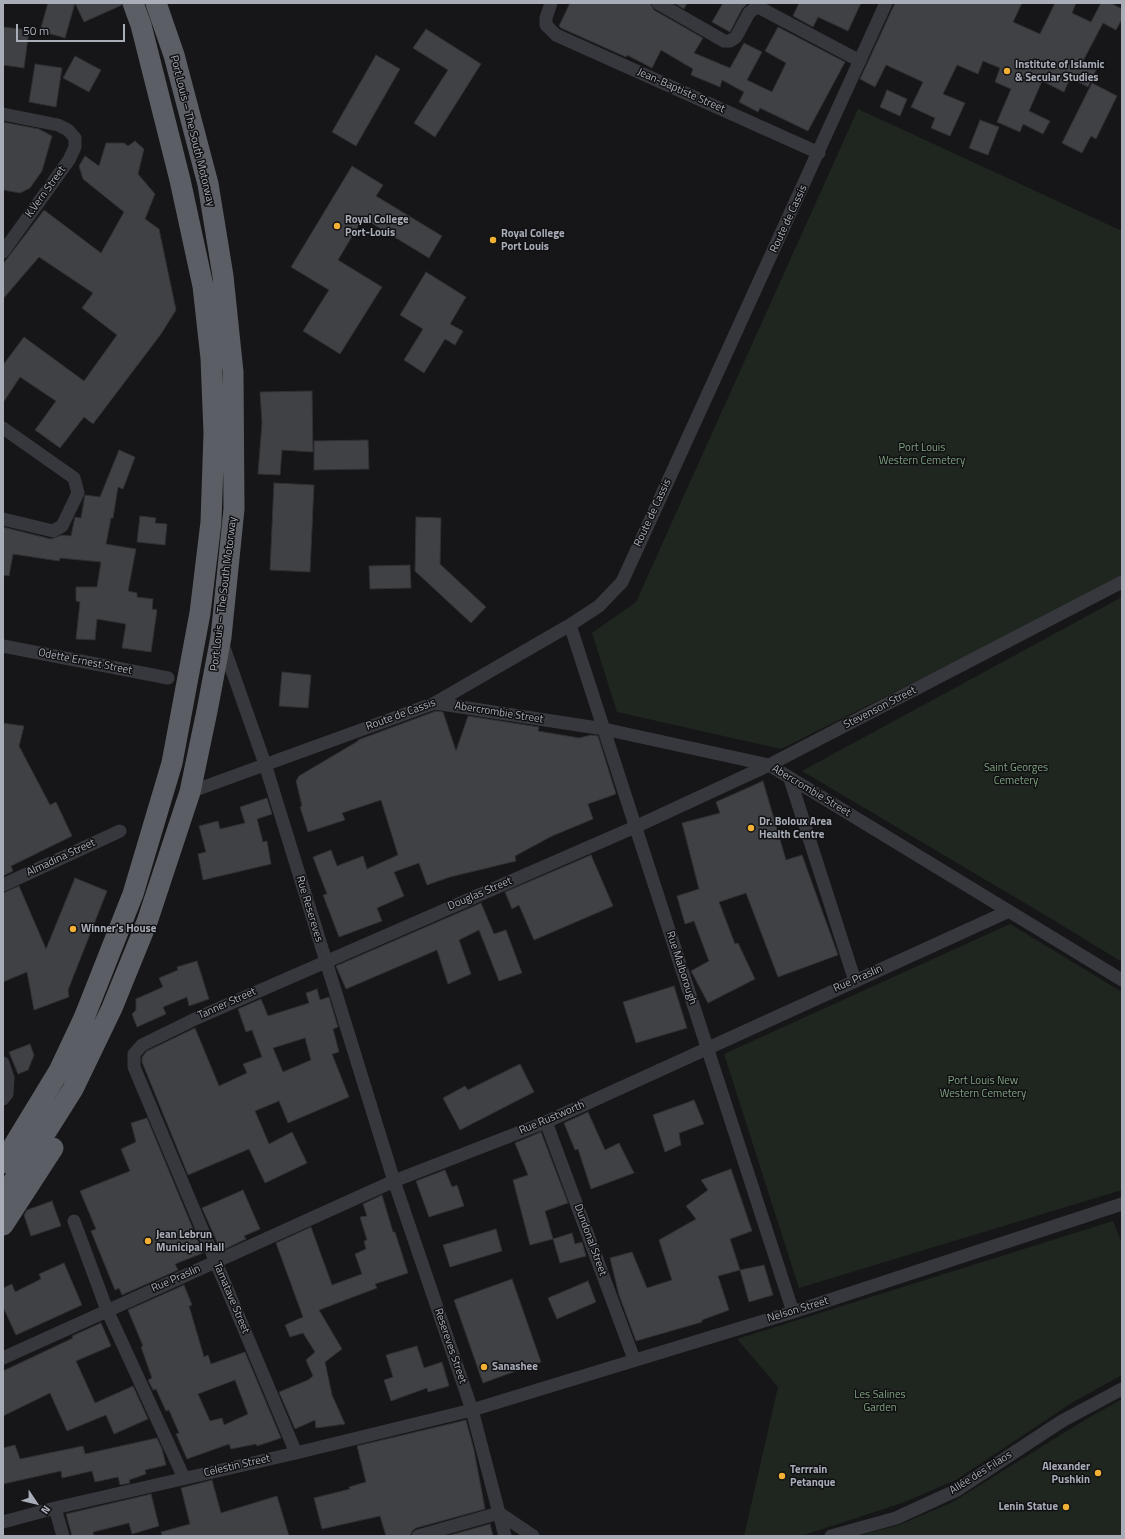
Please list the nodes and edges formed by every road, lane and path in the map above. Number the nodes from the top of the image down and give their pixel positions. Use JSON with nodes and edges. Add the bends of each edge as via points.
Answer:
{"nodes":[{"id":1,"x":133,"y":3,"type":"edge"},
{"id":2,"x":156,"y":3,"type":"edge"},
{"id":3,"x":551,"y":3,"type":"edge"},
{"id":4,"x":658,"y":3,"type":"edge"},
{"id":5,"x":886,"y":3,"type":"edge"},
{"id":6,"x":860,"y":61,"type":"junction"},
{"id":7,"x":3,"y":114,"type":"edge"},
{"id":8,"x":819,"y":153,"type":"junction"},
{"id":9,"x":3,"y":252,"type":"edge"},
{"id":10,"x":3,"y":428,"type":"edge"},
{"id":11,"x":3,"y":519,"type":"edge"},
{"id":12,"x":1122,"y":582,"type":"edge"},
{"id":13,"x":570,"y":625,"type":"junction"},
{"id":14,"x":221,"y":637,"type":"junction"},
{"id":15,"x":3,"y":646,"type":"edge"},
{"id":16,"x":168,"y":678,"type":"dead end"},
{"id":17,"x":435,"y":703,"type":"junction"},
{"id":18,"x":604,"y":729,"type":"junction"},
{"id":19,"x":265,"y":764,"type":"junction"},
{"id":20,"x":769,"y":765,"type":"junction"},
{"id":21,"x":790,"y":779,"type":"junction"},
{"id":22,"x":190,"y":792,"type":"junction"},
{"id":23,"x":635,"y":827,"type":"junction"},
{"id":24,"x":120,"y":831,"type":"dead end"},
{"id":25,"x":3,"y":885,"type":"edge"},
{"id":26,"x":1009,"y":911,"type":"junction"},
{"id":27,"x":147,"y":922,"type":"junction"},
{"id":28,"x":325,"y":961,"type":"junction"},
{"id":29,"x":1122,"y":980,"type":"edge"},
{"id":30,"x":855,"y":981,"type":"junction"},
{"id":31,"x":707,"y":1048,"type":"junction"},
{"id":32,"x":134,"y":1054,"type":"joint"},
{"id":33,"x":3,"y":1063,"type":"edge"},
{"id":34,"x":59,"y":1071,"type":"junction"},
{"id":35,"x":3,"y":1099,"type":"edge"},
{"id":36,"x":546,"y":1122,"type":"junction"},
{"id":37,"x":3,"y":1149,"type":"edge"},
{"id":38,"x":3,"y":1163,"type":"edge"},
{"id":39,"x":394,"y":1181,"type":"junction"},
{"id":40,"x":3,"y":1196,"type":"edge"},
{"id":41,"x":1122,"y":1204,"type":"edge"},
{"id":42,"x":74,"y":1221,"type":"dead end"},
{"id":43,"x":3,"y":1225,"type":"edge"},
{"id":44,"x":216,"y":1262,"type":"junction"},
{"id":45,"x":107,"y":1310,"type":"junction"},
{"id":46,"x":793,"y":1312,"type":"junction"},
{"id":47,"x":3,"y":1358,"type":"edge"},
{"id":48,"x":634,"y":1359,"type":"junction"},
{"id":49,"x":1122,"y":1389,"type":"edge"},
{"id":50,"x":472,"y":1410,"type":"junction"},
{"id":51,"x":296,"y":1453,"type":"junction"},
{"id":52,"x":184,"y":1478,"type":"junction"},
{"id":53,"x":55,"y":1508,"type":"junction"},
{"id":54,"x":499,"y":1513,"type":"junction"},
{"id":55,"x":3,"y":1522,"type":"edge"},
{"id":56,"x":63,"y":1536,"type":"edge"},
{"id":57,"x":418,"y":1536,"type":"edge"},
{"id":58,"x":505,"y":1536,"type":"edge"},
{"id":59,"x":534,"y":1536,"type":"edge"},
{"id":60,"x":831,"y":1536,"type":"edge"}],
"edges":[{"from":1,"to":34,"type":"highway","name":"Port Louis – The South Motorway","via":[[141,25],[180,180],[203,286],[211,358],[214,433],[211,522],[200,613],[172,763],[133,894],[84,1018]]},
{"from":2,"to":14,"type":"highway","name":"Port Louis – The South Motorway","via":[[174,55],[208,184],[223,276],[234,372],[234,509]]},
{"from":3,"to":8,"type":"street","name":"Jean-Baptiste Street","via":[[546,25],[556,35]]},
{"from":4,"to":6,"type":"street","via":[[724,41],[736,37],[750,13],[755,8],[760,8]]},
{"from":5,"to":6,"type":"street","name":"Route de Cassis"},
{"from":6,"to":8,"type":"street","name":"Route de Cassis"},
{"from":7,"to":9,"type":"street","name":"K.Vern Street","via":[[58,125],[68,130],[75,138],[75,147],[69,160]]},
{"from":8,"to":13,"type":"street","name":"Route de Cassis","via":[[622,582],[599,606]]},
{"from":10,"to":11,"type":"street","via":[[74,478],[78,493],[62,526],[53,531]]},
{"from":12,"to":20,"type":"street","name":"Stevenson Street"},
{"from":13,"to":17,"type":"street","name":"Route de Cassis"},
{"from":13,"to":18,"type":"street","name":"Rue Malborough"},
{"from":14,"to":19,"type":"street","name":"Rue Resereves"},
{"from":14,"to":22,"type":"highway","name":"Port Louis – The South Motorway"},
{"from":15,"to":16,"type":"street","name":"Odette Ernest Street"},
{"from":17,"to":18,"type":"street","name":"Abercrombie Street"},
{"from":17,"to":19,"type":"street","name":"Route de Cassis"},
{"from":18,"to":20,"type":"street","name":"Abercrombie Street"},
{"from":18,"to":23,"type":"street","name":"Rue Malborough"},
{"from":19,"to":22,"type":"street","name":"Route de Cassis"},
{"from":19,"to":28,"type":"street","name":"Rue Resereves"},
{"from":20,"to":21,"type":"street","name":"Abercrombie Street"},
{"from":20,"to":23,"type":"street","name":"Stevenson Street"},
{"from":21,"to":26,"type":"street","name":"Abercrombie Street"},
{"from":21,"to":30,"type":"street"},
{"from":22,"to":27,"type":"highway","name":"Port Louis – The South Motorway"},
{"from":23,"to":28,"type":"street","name":"Douglas Street"},
{"from":23,"to":31,"type":"street","name":"Rue Malborough"},
{"from":24,"to":25,"type":"street","name":"Almadina Street"},
{"from":26,"to":29,"type":"street","name":"Abercrombie Street"},
{"from":26,"to":30,"type":"street","name":"Rue Praslin"},
{"from":27,"to":40,"type":"highway","name":"Port Louis – The South Motorway","via":[[112,1008],[73,1089]]},
{"from":27,"to":43,"type":"highway","via":[[122,1010],[97,1066],[63,1132]]},
{"from":28,"to":32,"type":"street","name":"Tanner Street","via":[[190,1021],[142,1045]]},
{"from":28,"to":39,"type":"street","name":"Rue Resereves"},
{"from":30,"to":31,"type":"street","name":"Rue Praslin"},
{"from":31,"to":36,"type":"street","name":"Rue Rustworth"},
{"from":31,"to":46,"type":"street","name":"Rue Malborough"},
{"from":32,"to":44,"type":"street","name":"Tamatave Street","via":[[134,1067]]},
{"from":33,"to":35,"type":"street","via":[[8,1078],[7,1094]]},
{"from":34,"to":37,"type":"highway"},
{"from":34,"to":38,"type":"highway","name":"Port Louis – The South Motorway"},
{"from":36,"to":39,"type":"street","name":"Rue Rustworth"},
{"from":36,"to":48,"type":"street","name":"Dundonal Street"},
{"from":39,"to":44,"type":"street","name":"Rue Praslin"},
{"from":39,"to":50,"type":"street","name":"Resereves Street"},
{"from":41,"to":46,"type":"street","name":"Nelson Street"},
{"from":42,"to":45,"type":"street"},
{"from":44,"to":45,"type":"street","name":"Rue Praslin"},
{"from":44,"to":51,"type":"street","name":"Tamatave Street"},
{"from":45,"to":47,"type":"street","name":"Rue Praslin"},
{"from":45,"to":52,"type":"street"},
{"from":46,"to":48,"type":"street","name":"Nelson Street"},
{"from":48,"to":50,"type":"street","name":"Nelson Street"},
{"from":49,"to":60,"type":"street","name":"Allée des Filaos","via":[[1068,1417],[957,1490],[896,1518]]},
{"from":50,"to":51,"type":"street","name":"Celestin Street"},
{"from":50,"to":54,"type":"street","name":"Resereves Street"},
{"from":51,"to":52,"type":"street","name":"Celestin Street"},
{"from":52,"to":53,"type":"street","name":"Celestin Street"},
{"from":53,"to":55,"type":"street","name":"Celestin Street"},
{"from":53,"to":56,"type":"street"},
{"from":54,"to":57,"type":"street"},
{"from":54,"to":58,"type":"street","name":"Resereves Street"},
{"from":54,"to":59,"type":"street"}]}
